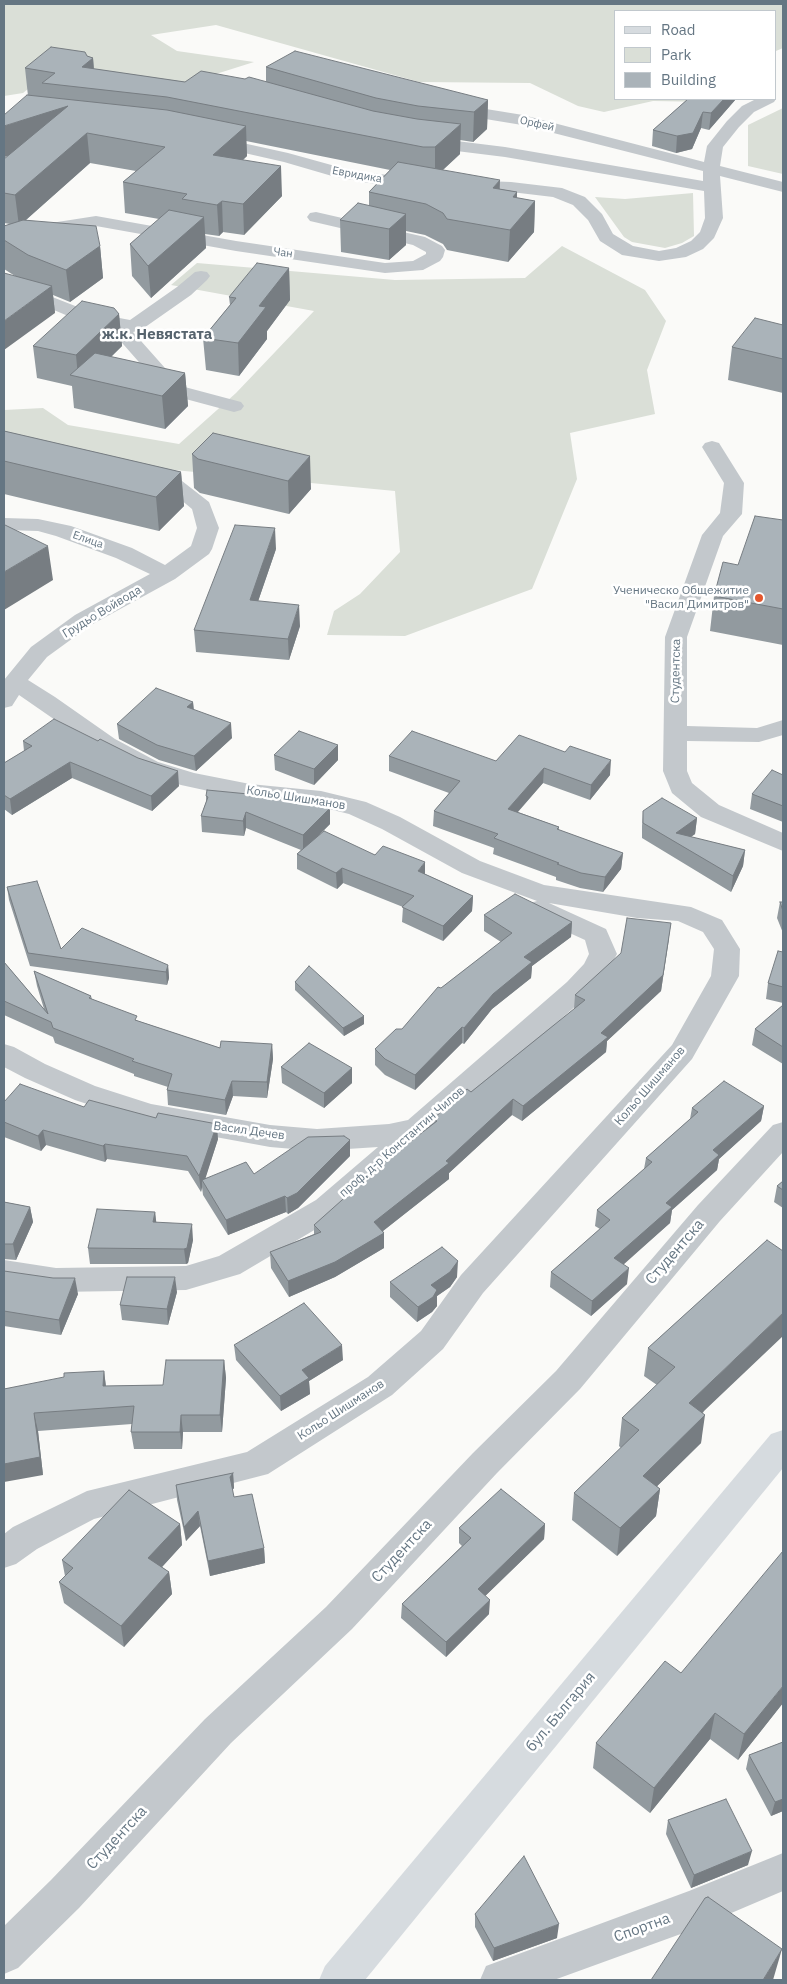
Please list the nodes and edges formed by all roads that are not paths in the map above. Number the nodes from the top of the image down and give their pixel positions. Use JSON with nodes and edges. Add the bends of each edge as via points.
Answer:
{"nodes":[{"id":1,"x":766,"y":100,"type":"edge"},
{"id":2,"x":432,"y":104,"type":"edge"},
{"id":3,"x":196,"y":138,"type":"edge"},
{"id":4,"x":408,"y":140,"type":"edge"},
{"id":5,"x":711,"y":169,"type":"junction"},
{"id":6,"x":712,"y":187,"type":"junction"},
{"id":7,"x":783,"y":187,"type":"edge"},
{"id":8,"x":316,"y":217,"type":"dead end"},
{"id":9,"x":4,"y":249,"type":"edge"},
{"id":10,"x":201,"y":276,"type":"dead end"},
{"id":11,"x":4,"y":283,"type":"edge"},
{"id":12,"x":116,"y":324,"type":"junction"},
{"id":13,"x":234,"y":406,"type":"dead end"},
{"id":14,"x":712,"y":447,"type":"dead end"},
{"id":15,"x":128,"y":471,"type":"edge"},
{"id":16,"x":4,"y":524,"type":"edge"},
{"id":17,"x":167,"y":574,"type":"junction"},
{"id":18,"x":9,"y":691,"type":"edge"},
{"id":19,"x":783,"y":727,"type":"edge"},
{"id":20,"x":675,"y":733,"type":"junction"},
{"id":21,"x":783,"y":843,"type":"edge"},
{"id":22,"x":471,"y":867,"type":"junction"},
{"id":23,"x":4,"y":1054,"type":"edge"},
{"id":24,"x":417,"y":1129,"type":"junction"},
{"id":25,"x":783,"y":1132,"type":"edge"},
{"id":26,"x":4,"y":1272,"type":"edge"},
{"id":27,"x":783,"y":1444,"type":"edge"},
{"id":28,"x":4,"y":1552,"type":"edge"},
{"id":29,"x":783,"y":1872,"type":"edge"},
{"id":30,"x":4,"y":1954,"type":"edge"},
{"id":31,"x":339,"y":1980,"type":"edge"},
{"id":32,"x":500,"y":1980,"type":"edge"}],
"edges":[{"from":1,"to":5,"type":"street","name":"Евридика","via":[[748,109],[715,146]]},
{"from":2,"to":5,"type":"street","name":"Орфей","via":[[522,120]]},
{"from":3,"to":6,"type":"street","name":"Евридика","via":[[360,177],[556,192],[579,201],[596,218],[606,237],[628,251],[659,256],[680,253],[697,245],[708,234],[714,218]]},
{"from":4,"to":6,"type":"street","via":[[505,152]]},
{"from":5,"to":6,"type":"street","name":"Евридика"},
{"from":5,"to":7,"type":"street","name":"Орфей"},
{"from":8,"to":9,"type":"street","name":"Чан","via":[[419,241],[436,250],[434,257],[417,266],[385,268],[96,221],[44,230]]},
{"from":10,"to":12,"type":"street","via":[[134,326]]},
{"from":11,"to":12,"type":"street","via":[[87,317]]},
{"from":12,"to":13,"type":"street","via":[[174,390]]},
{"from":14,"to":20,"type":"street","name":"Студентска","via":[[734,483],[731,514],[713,535],[676,637]]},
{"from":15,"to":17,"type":"street","via":[[175,486],[202,506],[208,528],[201,549]]},
{"from":16,"to":17,"type":"street","name":"Елица","via":[[38,525],[63,531],[124,553]]},
{"from":17,"to":18,"type":"street","name":"Грудьо Войвода","via":[[84,620],[39,652]]},
{"from":18,"to":22,"type":"street","name":"Кольо Шишманов","via":[[48,702],[106,744],[149,767],[190,780],[250,792],[321,799],[358,808]]},
{"from":19,"to":20,"type":"street","via":[[759,736]]},
{"from":20,"to":21,"type":"street","name":"Студентска","via":[[675,771],[680,787],[710,811]]},
{"from":22,"to":24,"type":"street","name":"проф. д-р Константин Чилов","via":[[506,892],[597,935],[603,954],[577,989]]},
{"from":22,"to":28,"type":"street","name":"Кольо Шишманов","via":[[540,893],[682,913],[713,926],[727,949],[725,976],[682,1052],[472,1284],[432,1340],[380,1386],[256,1464],[86,1506]]},
{"from":23,"to":24,"type":"street","name":"Васил Дечев","via":[[84,1093],[150,1114],[213,1126],[317,1140],[389,1135]]},
{"from":24,"to":26,"type":"street","name":"проф. д-р Константин Чилов","via":[[327,1208],[229,1265],[186,1278],[56,1280]]},
{"from":25,"to":30,"type":"street","name":"Студентска","via":[[709,1213],[568,1380],[339,1618],[218,1731]]},
{"from":27,"to":31,"type":"street","name":"бул. България"},
{"from":29,"to":32,"type":"street","name":"Спортна"}]}
